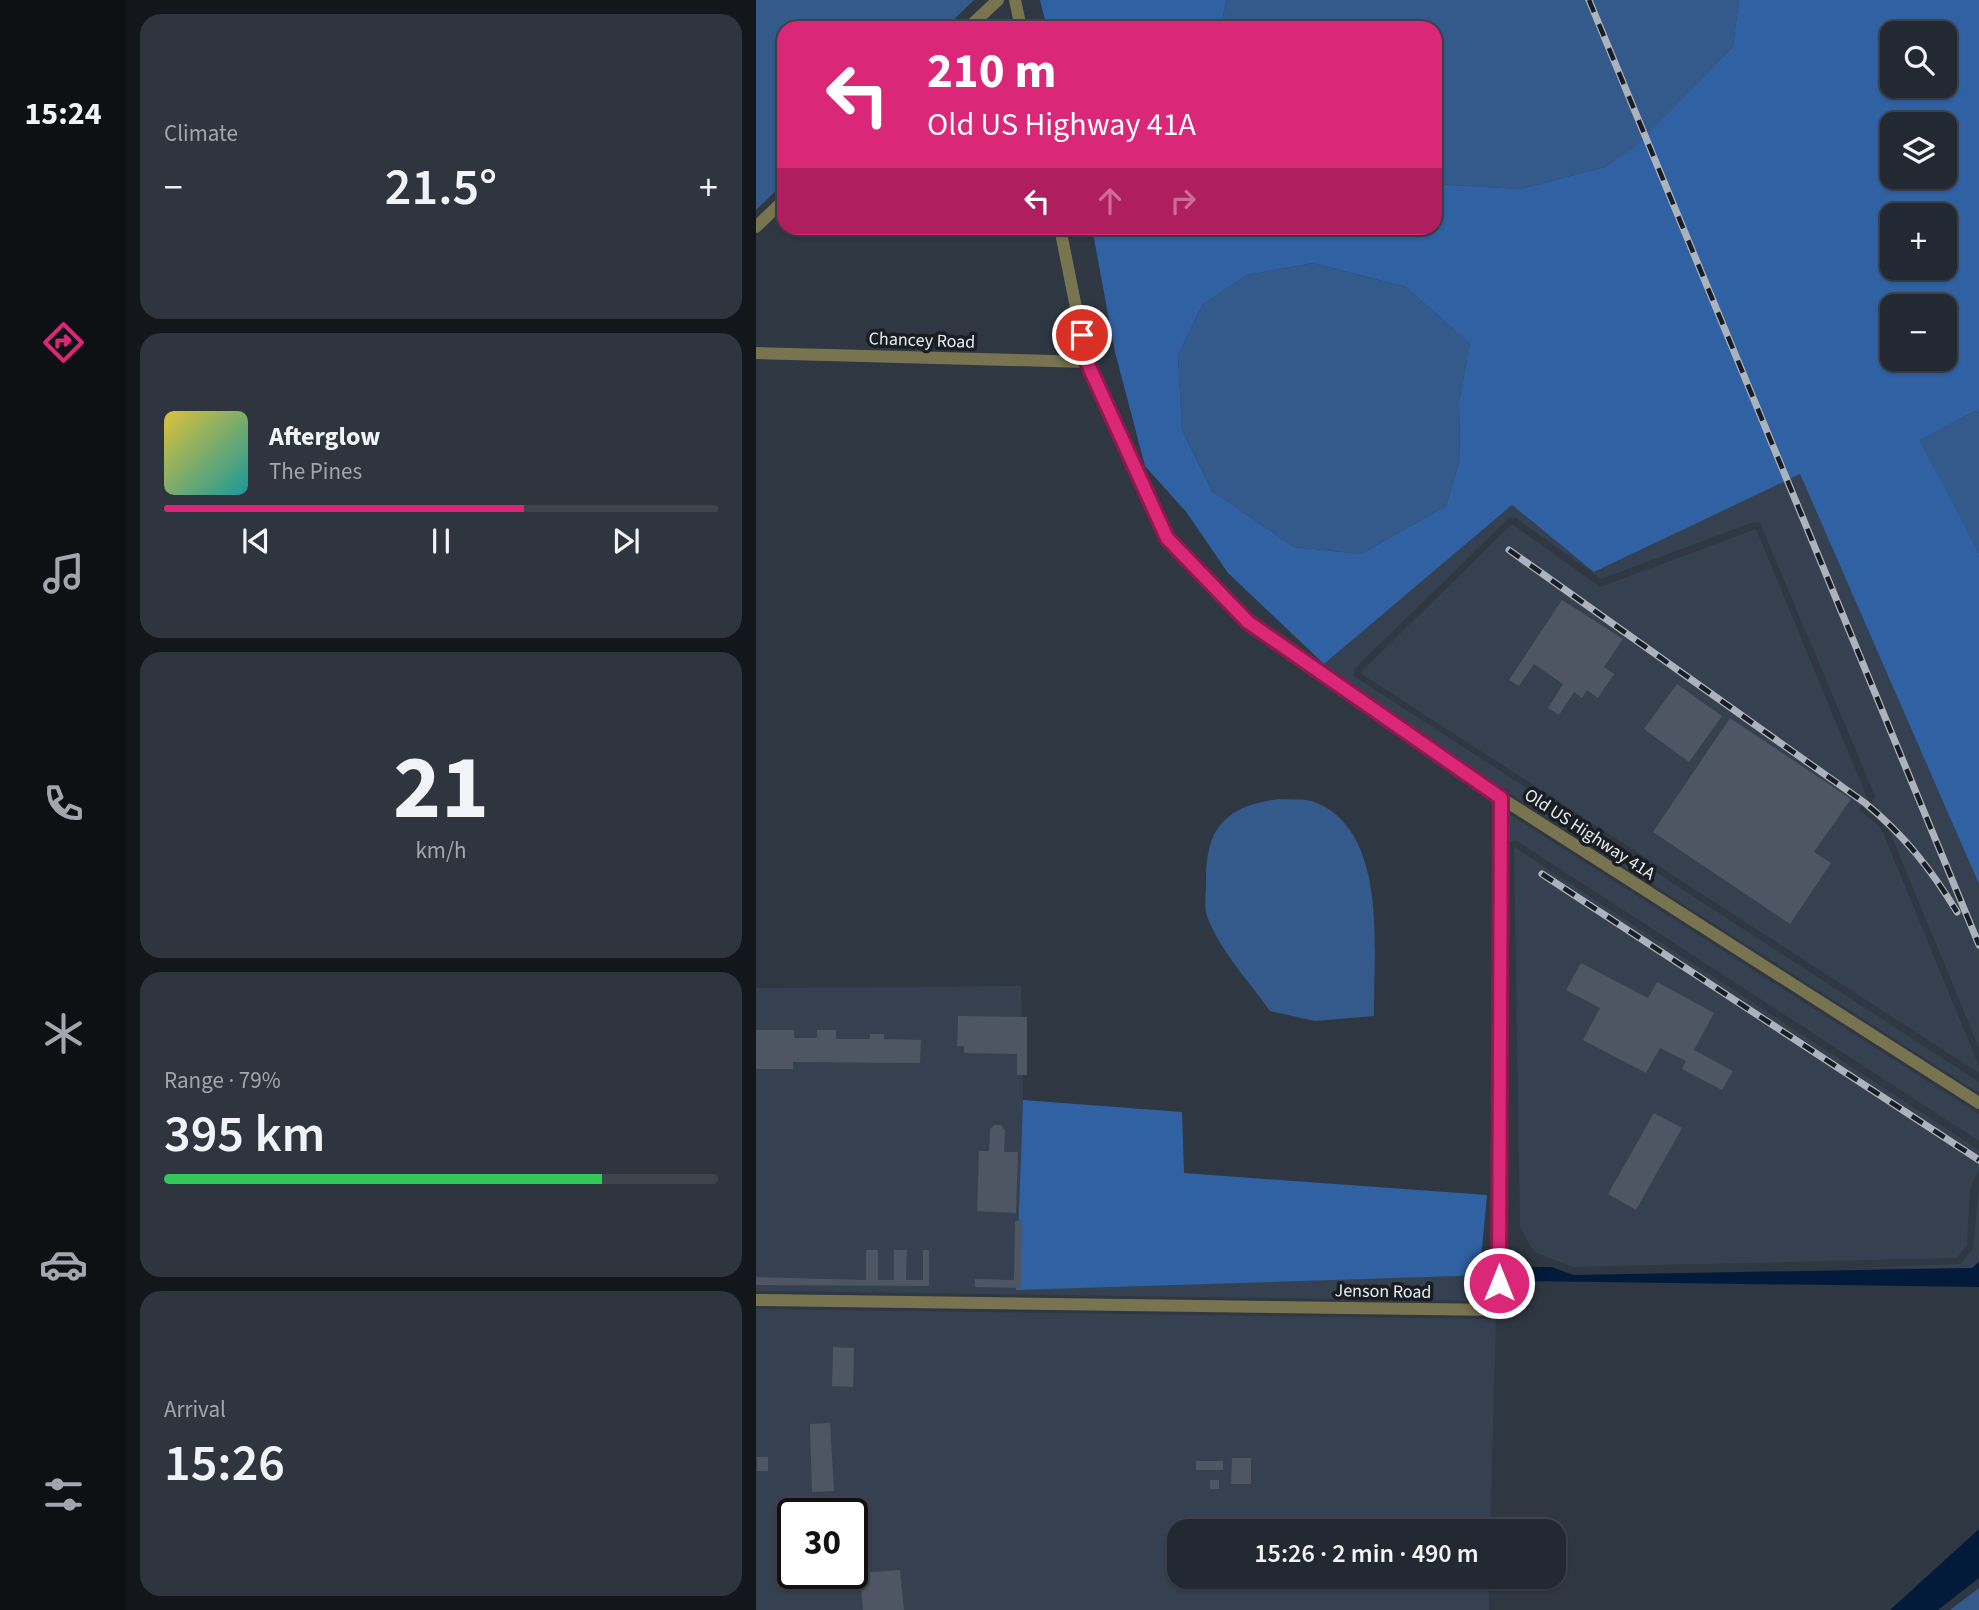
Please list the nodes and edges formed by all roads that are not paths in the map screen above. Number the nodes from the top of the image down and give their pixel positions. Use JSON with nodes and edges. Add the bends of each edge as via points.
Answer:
{"nodes":[{"id":1,"x":998,"y":0,"type":"edge"},
{"id":2,"x":1015,"y":0,"type":"edge"},
{"id":3,"x":976,"y":21,"type":"edge"},
{"id":4,"x":1020,"y":21,"type":"edge"},
{"id":5,"x":777,"y":207,"type":"edge"},
{"id":6,"x":756,"y":227,"type":"edge"},
{"id":7,"x":1061,"y":235,"type":"edge"},
{"id":8,"x":756,"y":353,"type":"edge"},
{"id":9,"x":1087,"y":362,"type":"junction"},
{"id":10,"x":1501,"y":798,"type":"junction"},
{"id":11,"x":1979,"y":1103,"type":"edge"},
{"id":12,"x":756,"y":1300,"type":"edge"}],
"edges":[{"from":1,"to":3,"type":"street"},
{"from":2,"to":4,"type":"street"},
{"from":5,"to":6,"type":"street"},
{"from":7,"to":9,"type":"street","name":"Old US Highway 41A"},
{"from":8,"to":9,"type":"street","name":"Chancey Road"},
{"from":9,"to":10,"type":"street","name":"Old US Highway 41A","via":[[1167,538],[1248,622]]},
{"from":10,"to":11,"type":"street","name":"Old US Highway 41A"},
{"from":10,"to":12,"type":"street","name":"Jenson Road","via":[[1498,1310]]}]}
